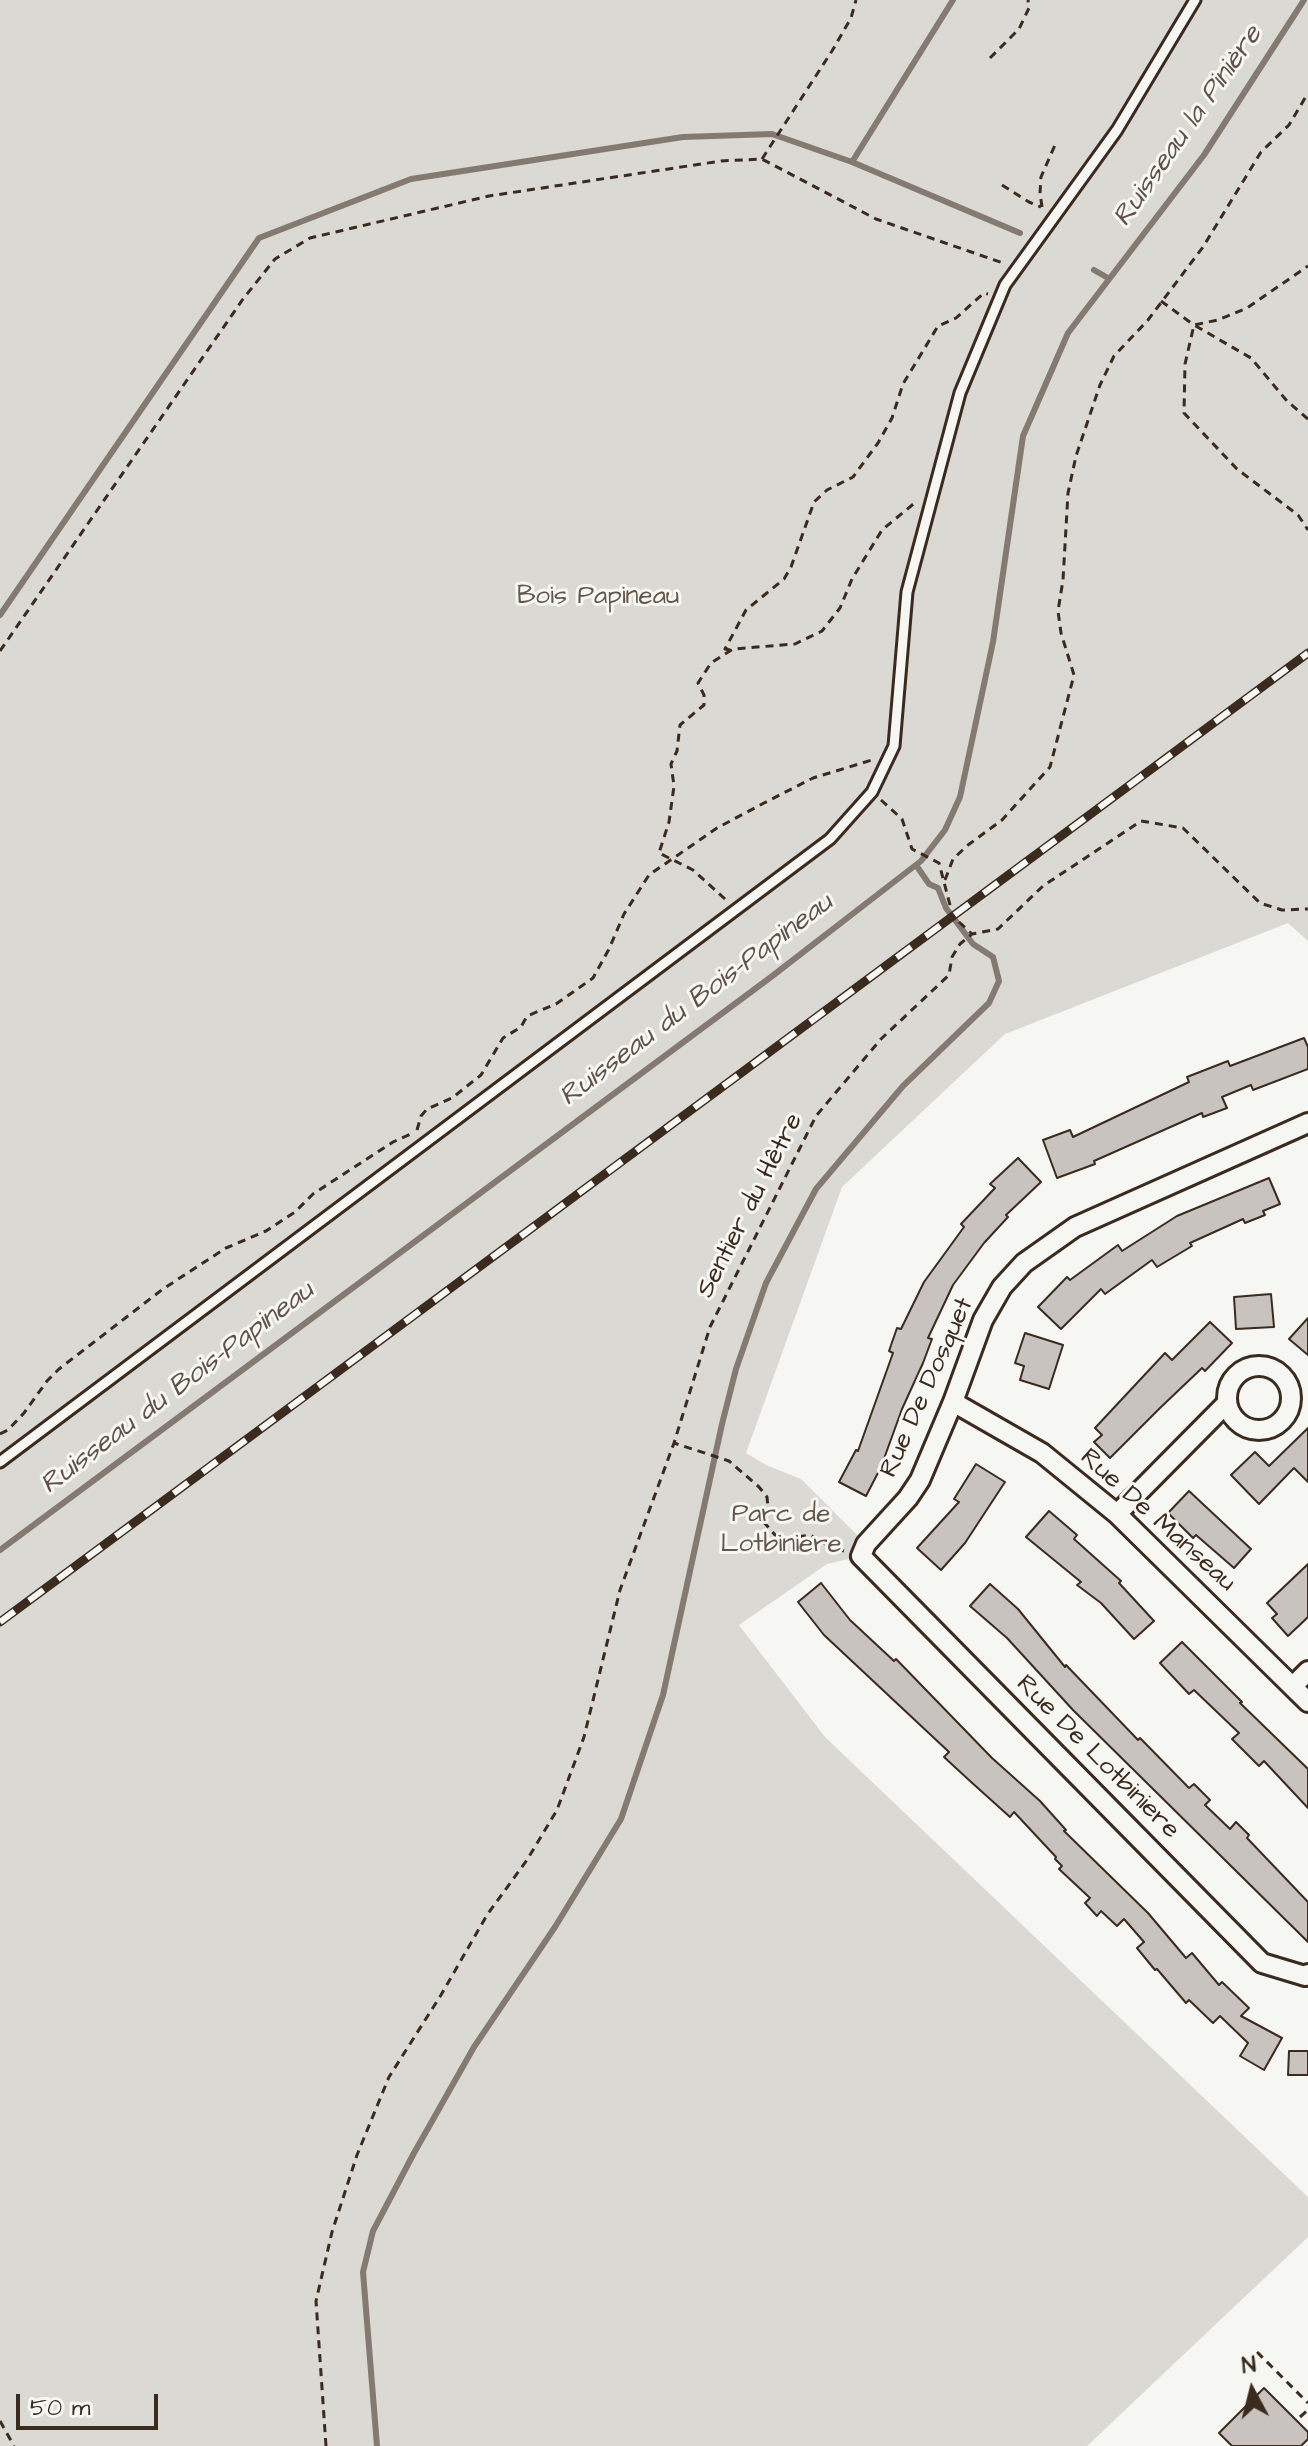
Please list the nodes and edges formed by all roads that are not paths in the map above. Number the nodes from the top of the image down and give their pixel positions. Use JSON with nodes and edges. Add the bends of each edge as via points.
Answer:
{"nodes":[{"id":1,"x":1195,"y":0,"type":"edge"},
{"id":2,"x":1308,"y":1123,"type":"edge"},
{"id":3,"x":953,"y":1402,"type":"junction"},
{"id":4,"x":1227,"y":1403,"type":"dead end"},
{"id":5,"x":0,"y":1462,"type":"edge"},
{"id":6,"x":1117,"y":1514,"type":"junction"},
{"id":7,"x":861,"y":1556,"type":"joint"},
{"id":8,"x":1308,"y":1671,"type":"edge"},
{"id":9,"x":1293,"y":1686,"type":"junction"},
{"id":10,"x":1308,"y":1702,"type":"edge"},
{"id":11,"x":1308,"y":1974,"type":"edge"}],
"edges":[{"from":1,"to":5,"type":"lane","via":[[1117,130],[999,298],[960,393],[907,592],[894,746],[872,792],[830,839]]},
{"from":2,"to":3,"type":"street","name":"Rue De Dosquet","via":[[1075,1227],[1024,1263],[983,1320]]},
{"from":3,"to":6,"type":"street","name":"Rue De Manseau","via":[[1042,1453]]},
{"from":3,"to":7,"type":"street","name":"Rue De Dosquet","via":[[920,1480]]},
{"from":4,"to":6,"type":"street"},
{"from":6,"to":9,"type":"street","name":"Rue De Manseau"},
{"from":7,"to":11,"type":"street","name":"Rue De Lotbiniere","via":[[1262,1963]]},
{"from":8,"to":9,"type":"street"},
{"from":9,"to":10,"type":"street","name":"Rue De Manseau"}]}
